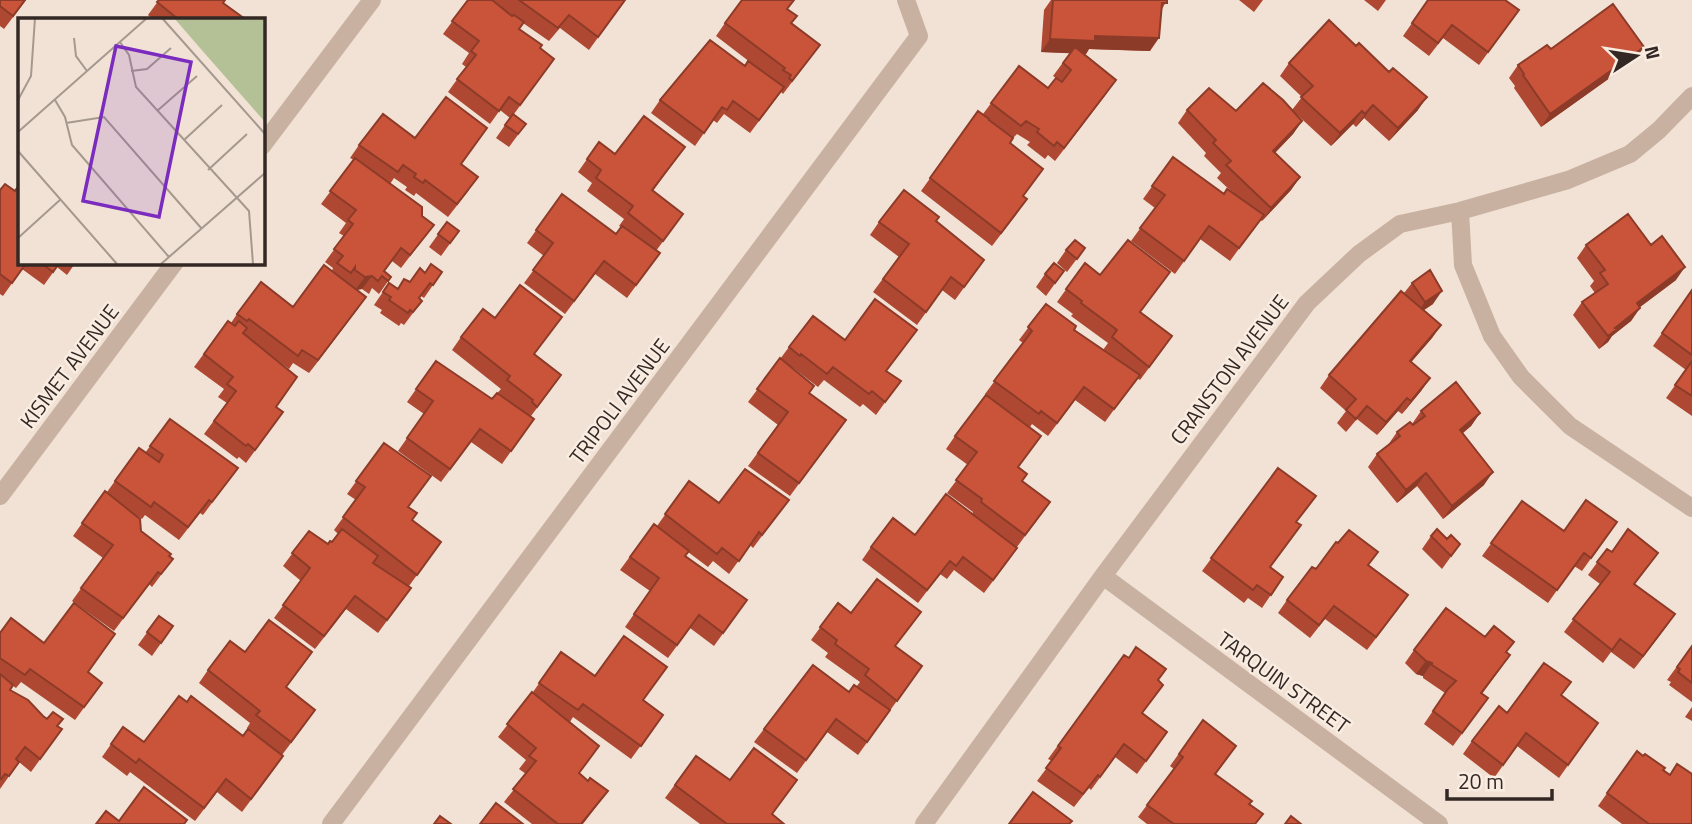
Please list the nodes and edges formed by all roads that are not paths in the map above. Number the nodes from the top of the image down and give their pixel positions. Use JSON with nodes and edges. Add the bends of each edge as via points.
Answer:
{"nodes":[{"id":1,"x":372,"y":0,"type":"edge"},
{"id":2,"x":906,"y":0,"type":"edge"},
{"id":3,"x":1692,"y":96,"type":"edge"},
{"id":4,"x":264,"y":143,"type":"edge"},
{"id":5,"x":1460,"y":211,"type":"junction"},
{"id":6,"x":174,"y":264,"type":"edge"},
{"id":7,"x":0,"y":496,"type":"edge"},
{"id":8,"x":1692,"y":508,"type":"edge"},
{"id":9,"x":1103,"y":576,"type":"junction"},
{"id":10,"x":331,"y":824,"type":"edge"},
{"id":11,"x":924,"y":824,"type":"edge"},
{"id":12,"x":1439,"y":824,"type":"edge"}],
"edges":[{"from":1,"to":4,"type":"street"},
{"from":2,"to":10,"type":"street","name":"TRIPOLI AVENUE","via":[[919,36]]},
{"from":3,"to":5,"type":"street","name":"CRANSTON AVENUE","via":[[1660,131],[1630,153],[1568,180]]},
{"from":5,"to":8,"type":"street","via":[[1464,265],[1492,336],[1521,377],[1570,426]]},
{"from":5,"to":9,"type":"street","name":"CRANSTON AVENUE","via":[[1400,224],[1359,254],[1307,303]]},
{"from":6,"to":7,"type":"street","name":"KISMET AVENUE"},
{"from":9,"to":11,"type":"street","name":"CRANSTON AVENUE"},
{"from":9,"to":12,"type":"street","name":"TARQUIN STREET"}]}
